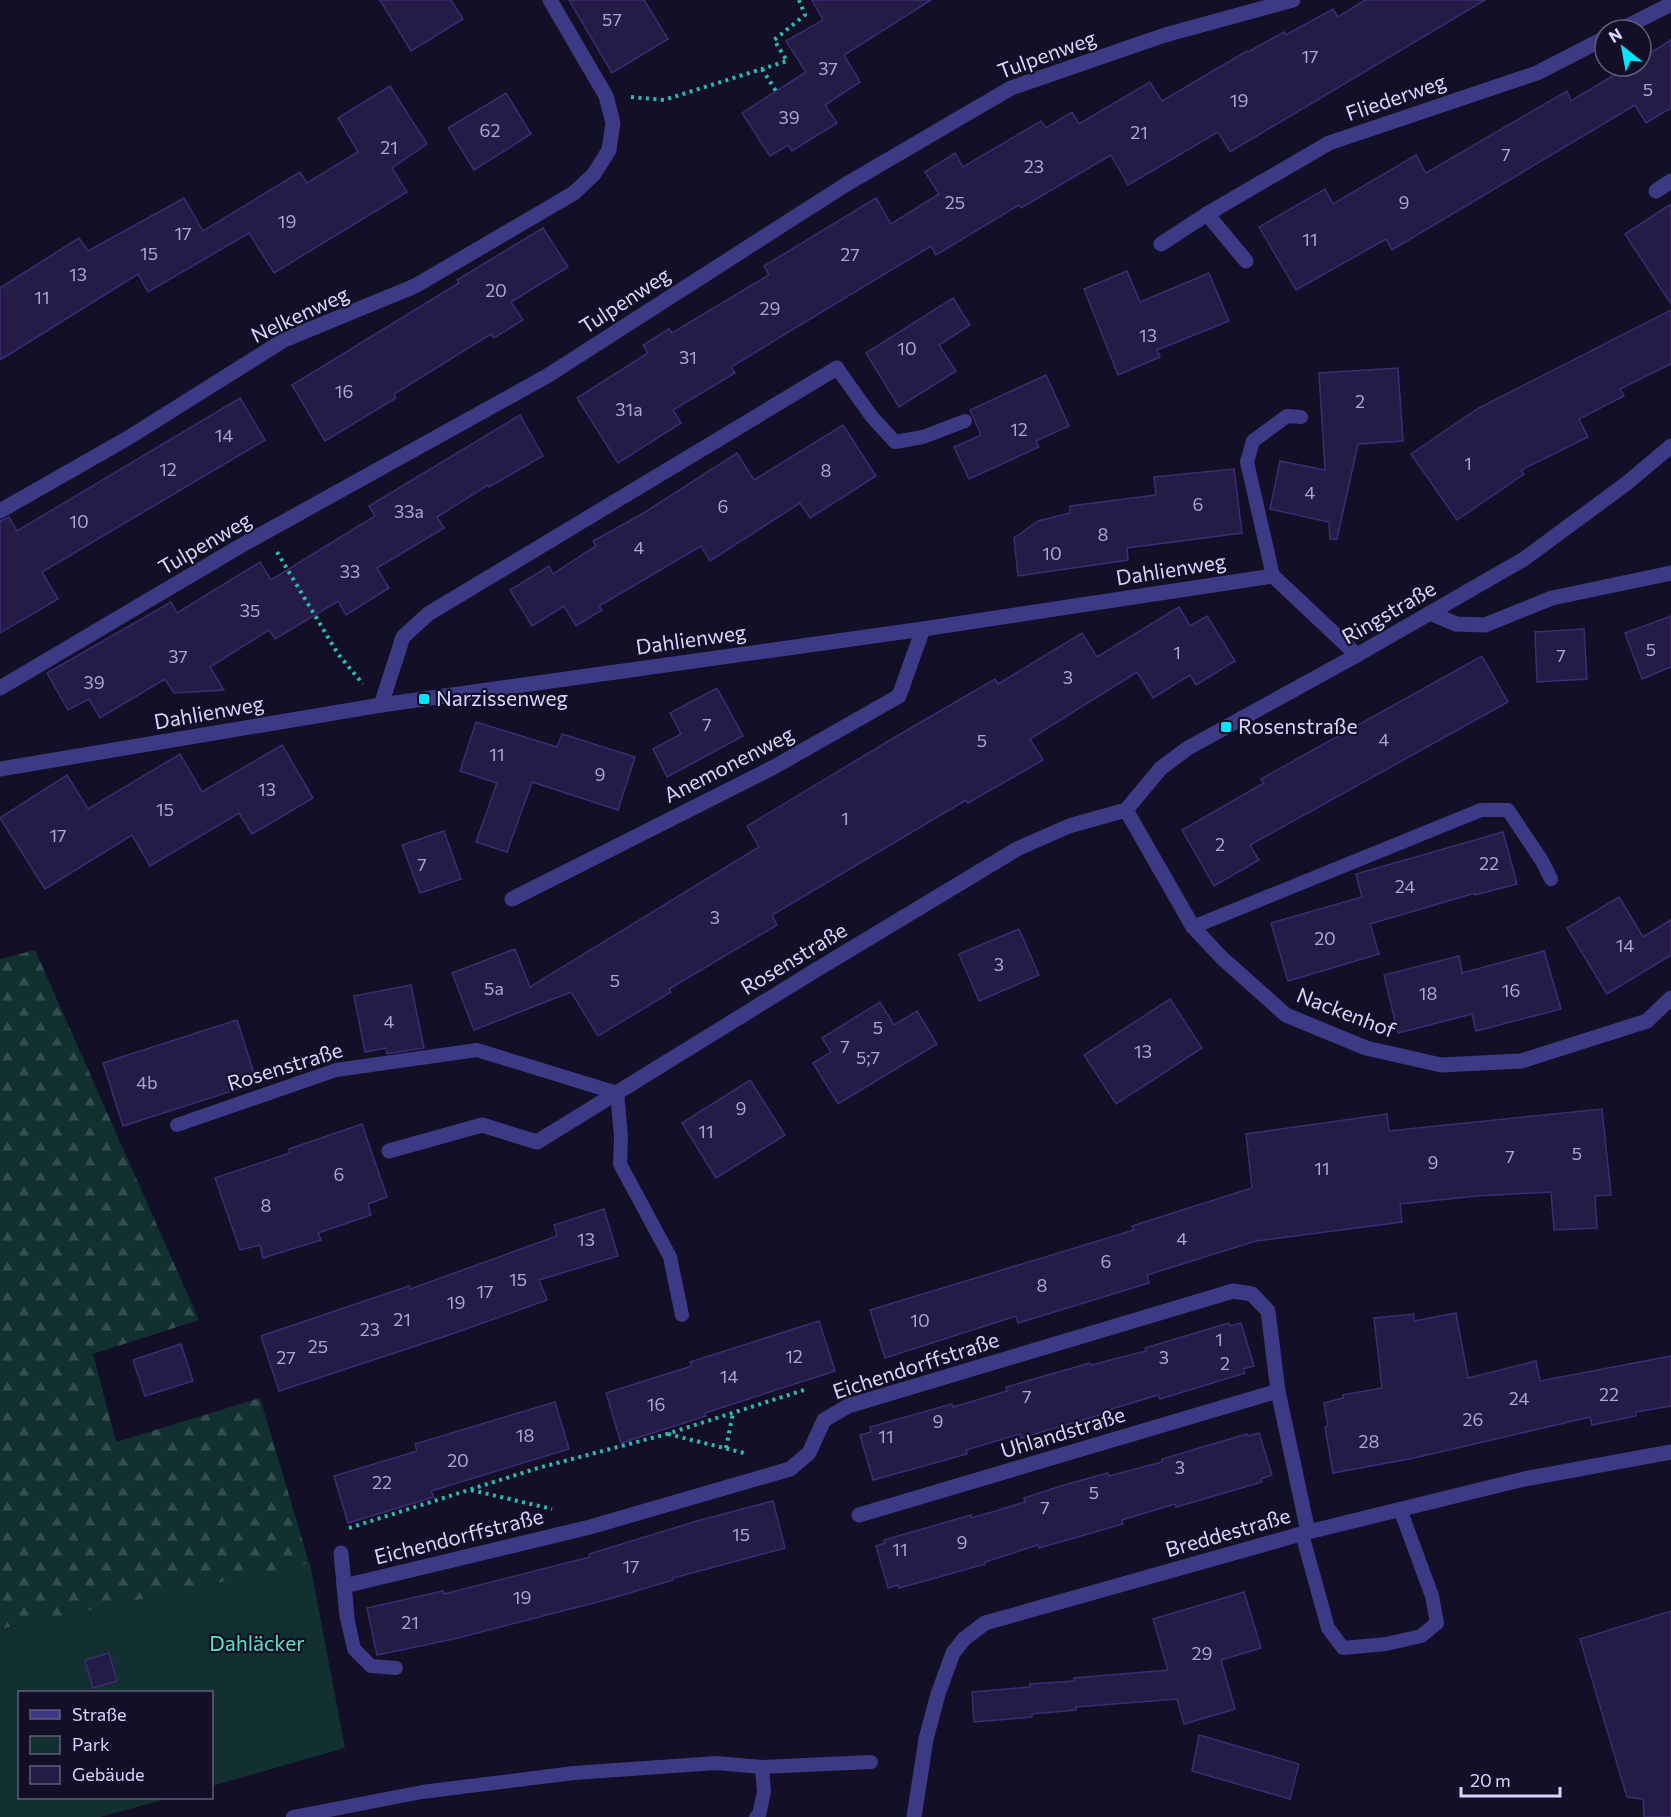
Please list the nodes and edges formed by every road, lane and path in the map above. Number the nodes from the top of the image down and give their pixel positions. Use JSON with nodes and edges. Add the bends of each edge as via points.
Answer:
{"nodes":[{"id":1,"x":550,"y":0,"type":"edge"},
{"id":2,"x":799,"y":0,"type":"edge"},
{"id":3,"x":1293,"y":0,"type":"edge"},
{"id":4,"x":1671,"y":4,"type":"edge"},
{"id":5,"x":1644,"y":18,"type":"edge"},
{"id":6,"x":1593,"y":44,"type":"edge"},
{"id":7,"x":762,"y":69,"type":"junction"},
{"id":8,"x":776,"y":91,"type":"dead end"},
{"id":9,"x":606,"y":96,"type":"junction"},
{"id":10,"x":1671,"y":181,"type":"edge"},
{"id":11,"x":1656,"y":191,"type":"dead end"},
{"id":12,"x":1207,"y":214,"type":"junction"},
{"id":13,"x":1161,"y":244,"type":"dead end"},
{"id":14,"x":1246,"y":261,"type":"dead end"},
{"id":15,"x":837,"y":368,"type":"joint"},
{"id":16,"x":1301,"y":417,"type":"dead end"},
{"id":17,"x":965,"y":421,"type":"dead end"},
{"id":18,"x":1671,"y":446,"type":"edge"},
{"id":19,"x":0,"y":511,"type":"edge"},
{"id":20,"x":265,"y":532,"type":"junction"},
{"id":21,"x":1671,"y":573,"type":"edge"},
{"id":22,"x":1273,"y":576,"type":"junction"},
{"id":23,"x":1430,"y":613,"type":"junction"},
{"id":24,"x":923,"y":629,"type":"junction"},
{"id":25,"x":1357,"y":656,"type":"junction"},
{"id":26,"x":0,"y":688,"type":"edge"},
{"id":27,"x":381,"y":705,"type":"junction"},
{"id":28,"x":1,"y":769,"type":"edge"},
{"id":29,"x":1126,"y":810,"type":"junction"},
{"id":30,"x":1551,"y":879,"type":"dead end"},
{"id":31,"x":512,"y":899,"type":"dead end"},
{"id":32,"x":1193,"y":927,"type":"junction"},
{"id":33,"x":1671,"y":998,"type":"edge"},
{"id":34,"x":617,"y":1093,"type":"junction"},
{"id":35,"x":177,"y":1125,"type":"dead end"},
{"id":36,"x":389,"y":1151,"type":"dead end"},
{"id":37,"x":682,"y":1315,"type":"dead end"},
{"id":38,"x":804,"y":1390,"type":"dead end"},
{"id":39,"x":1278,"y":1391,"type":"junction"},
{"id":40,"x":733,"y":1412,"type":"junction"},
{"id":41,"x":667,"y":1434,"type":"junction"},
{"id":42,"x":726,"y":1448,"type":"junction"},
{"id":43,"x":1671,"y":1452,"type":"edge"},
{"id":44,"x":752,"y":1455,"type":"dead end"},
{"id":45,"x":469,"y":1490,"type":"junction"},
{"id":46,"x":1400,"y":1509,"type":"junction"},
{"id":47,"x":563,"y":1512,"type":"dead end"},
{"id":48,"x":859,"y":1515,"type":"dead end"},
{"id":49,"x":349,"y":1528,"type":"dead end"},
{"id":50,"x":1305,"y":1533,"type":"junction"},
{"id":51,"x":341,"y":1553,"type":"dead end"},
{"id":52,"x":344,"y":1586,"type":"junction"},
{"id":53,"x":347,"y":1617,"type":"joint"},
{"id":54,"x":396,"y":1668,"type":"dead end"},
{"id":55,"x":871,"y":1762,"type":"dead end"},
{"id":56,"x":762,"y":1767,"type":"junction"},
{"id":57,"x":293,"y":1817,"type":"edge"},
{"id":58,"x":756,"y":1817,"type":"edge"},
{"id":59,"x":914,"y":1817,"type":"edge"}],
"edges":[{"from":1,"to":9,"type":"street"},
{"from":2,"to":7,"type":"path","via":[[805,15],[774,40],[788,61]]},
{"from":3,"to":20,"type":"street","name":"Tulpenweg","via":[[1165,35],[1011,88],[844,185],[547,376]]},
{"from":4,"to":5,"type":"street"},
{"from":6,"to":12,"type":"street","name":"Fliederweg","via":[[1537,73],[1329,143]]},
{"from":7,"to":8,"type":"path"},
{"from":7,"to":9,"type":"path","via":[[664,100]]},
{"from":9,"to":19,"type":"street","name":"Nelkenweg","via":[[613,123],[609,150],[594,174],[574,193],[415,286],[284,340],[129,438]]},
{"from":10,"to":11,"type":"street"},
{"from":12,"to":13,"type":"street","name":"Fliederweg"},
{"from":12,"to":14,"type":"street"},
{"from":15,"to":17,"type":"lane","via":[[895,442],[923,437]]},
{"from":15,"to":27,"type":"street","via":[[428,614],[403,637]]},
{"from":16,"to":22,"type":"lane","via":[[1287,416],[1253,441],[1247,462]]},
{"from":18,"to":23,"type":"street","name":"Ringstraße","via":[[1524,559]]},
{"from":20,"to":26,"type":"street","name":"Tulpenweg"},
{"from":20,"to":27,"type":"path","via":[[338,654]]},
{"from":21,"to":23,"type":"street","via":[[1552,598],[1485,625],[1456,624]]},
{"from":22,"to":24,"type":"street","name":"Dahlienweg"},
{"from":22,"to":25,"type":"street"},
{"from":23,"to":25,"type":"street","name":"Ringstraße"},
{"from":24,"to":27,"type":"street","name":"Dahlienweg"},
{"from":24,"to":31,"type":"street","name":"Anemonenweg","via":[[899,696],[774,767]]},
{"from":25,"to":29,"type":"street","name":"Ringstraße","via":[[1188,748],[1161,768]]},
{"from":27,"to":28,"type":"street","name":"Dahlienweg"},
{"from":29,"to":32,"type":"street","name":"Nackenhof"},
{"from":29,"to":34,"type":"street","name":"Rosenstraße","via":[[1069,825],[1017,849]]},
{"from":30,"to":32,"type":"lane","via":[[1508,810],[1481,810]]},
{"from":32,"to":33,"type":"street","name":"Nackenhof","via":[[1286,1015],[1366,1048],[1441,1065],[1521,1061],[1647,1021]]},
{"from":34,"to":35,"type":"lane","name":"Rosenstraße","via":[[477,1050],[336,1070]]},
{"from":34,"to":36,"type":"street","name":"Rosenstraße","via":[[537,1142],[482,1125]]},
{"from":34,"to":37,"type":"lane","via":[[620,1164],[670,1257]]},
{"from":38,"to":40,"type":"path"},
{"from":39,"to":48,"type":"street","name":"Uhlandstraße"},
{"from":39,"to":50,"type":"street","name":"Eichendorffstraße"},
{"from":39,"to":52,"type":"street","name":"Eichendorffstraße","via":[[1268,1311],[1252,1294],[1233,1291],[848,1406],[824,1420],[809,1453],[790,1469],[590,1527]]},
{"from":40,"to":41,"type":"path"},
{"from":40,"to":42,"type":"path"},
{"from":41,"to":42,"type":"path"},
{"from":41,"to":45,"type":"path"},
{"from":42,"to":44,"type":"path"},
{"from":43,"to":46,"type":"street","name":"Breddestraße","via":[[1524,1479]]},
{"from":45,"to":47,"type":"path"},
{"from":45,"to":49,"type":"path"},
{"from":46,"to":50,"type":"street","name":"Breddestraße"},
{"from":46,"to":50,"type":"lane","via":[[1432,1596],[1437,1623],[1421,1636],[1342,1648],[1328,1628]]},
{"from":50,"to":59,"type":"street","name":"Breddestraße","via":[[985,1623],[974,1630],[953,1653],[938,1694],[926,1739]]},
{"from":51,"to":52,"type":"street"},
{"from":52,"to":53,"type":"street"},
{"from":53,"to":54,"type":"lane","via":[[354,1649],[371,1666]]},
{"from":55,"to":56,"type":"lane"},
{"from":56,"to":57,"type":"lane","via":[[716,1763],[574,1773],[422,1792]]},
{"from":56,"to":58,"type":"lane","via":[[764,1792]]}]}
